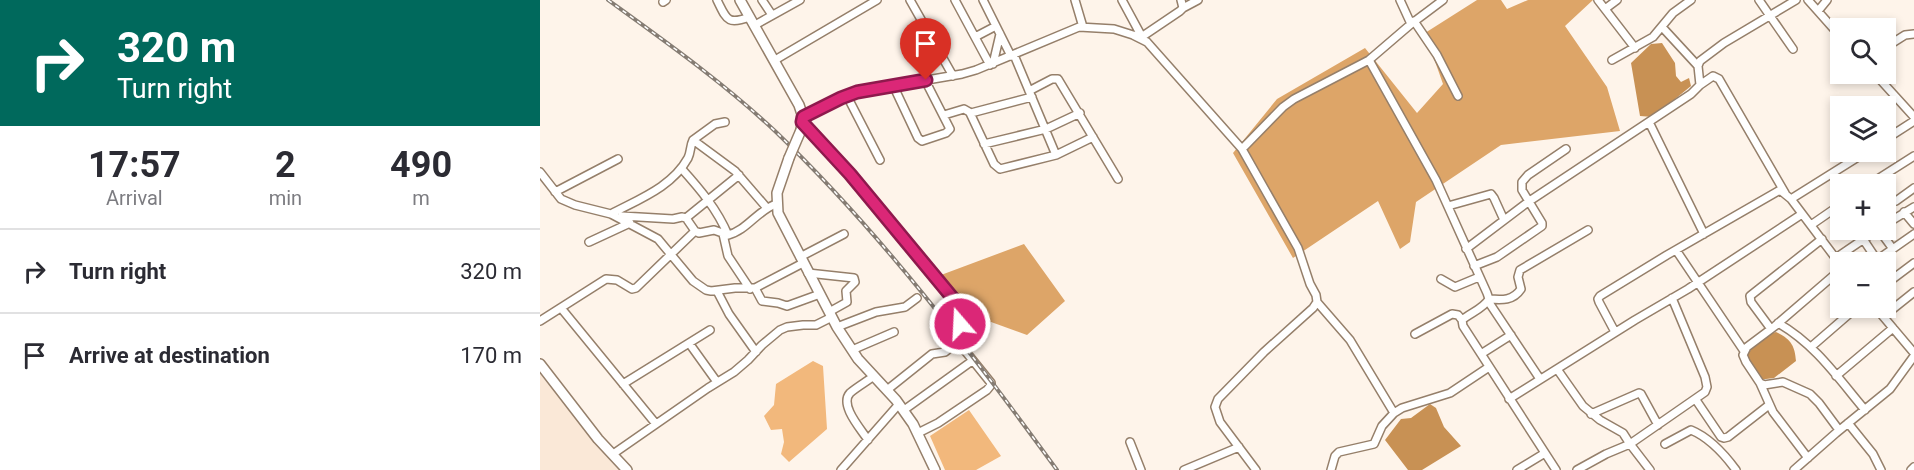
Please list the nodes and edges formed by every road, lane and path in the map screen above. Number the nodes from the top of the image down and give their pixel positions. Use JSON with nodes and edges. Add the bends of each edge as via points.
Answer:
{"nodes":[{"id":1,"x":717,"y":0,"type":"edge"},
{"id":2,"x":762,"y":0,"type":"edge"},
{"id":3,"x":800,"y":0,"type":"edge"},
{"id":4,"x":877,"y":0,"type":"edge"},
{"id":5,"x":910,"y":0,"type":"edge"},
{"id":6,"x":955,"y":0,"type":"edge"},
{"id":7,"x":983,"y":0,"type":"edge"},
{"id":8,"x":1075,"y":0,"type":"edge"},
{"id":9,"x":1122,"y":0,"type":"edge"},
{"id":10,"x":1198,"y":0,"type":"edge"},
{"id":11,"x":1400,"y":0,"type":"edge"},
{"id":12,"x":1443,"y":0,"type":"edge"},
{"id":13,"x":1598,"y":0,"type":"edge"},
{"id":14,"x":1617,"y":0,"type":"edge"},
{"id":15,"x":1691,"y":0,"type":"edge"},
{"id":16,"x":1759,"y":0,"type":"edge"},
{"id":17,"x":1796,"y":0,"type":"edge"},
{"id":18,"x":1808,"y":0,"type":"edge"},
{"id":19,"x":1827,"y":0,"type":"edge"},
{"id":20,"x":744,"y":1,"type":"edge"},
{"id":21,"x":1182,"y":4,"type":"edge"},
{"id":22,"x":1605,"y":9,"type":"junction"},
{"id":23,"x":1818,"y":11,"type":"junction"},
{"id":24,"x":772,"y":15,"type":"junction"},
{"id":25,"x":1769,"y":17,"type":"junction"},
{"id":26,"x":753,"y":21,"type":"junction"},
{"id":27,"x":1412,"y":22,"type":"junction"},
{"id":28,"x":1830,"y":25,"type":"edge"},
{"id":29,"x":996,"y":26,"type":"junction"},
{"id":30,"x":1662,"y":27,"type":"junction"},
{"id":31,"x":1078,"y":28,"type":"junction"},
{"id":32,"x":1000,"y":34,"type":"junction"},
{"id":33,"x":1914,"y":34,"type":"edge"},
{"id":34,"x":975,"y":37,"type":"junction"},
{"id":35,"x":1141,"y":37,"type":"junction"},
{"id":36,"x":1896,"y":40,"type":"edge"},
{"id":37,"x":1635,"y":48,"type":"junction"},
{"id":38,"x":1793,"y":49,"type":"dead end"},
{"id":39,"x":1013,"y":55,"type":"junction"},
{"id":40,"x":775,"y":60,"type":"junction"},
{"id":41,"x":1369,"y":60,"type":"junction"},
{"id":42,"x":1612,"y":60,"type":"dead end"},
{"id":43,"x":991,"y":64,"type":"junction"},
{"id":44,"x":1698,"y":66,"type":"junction"},
{"id":45,"x":953,"y":76,"type":"junction"},
{"id":46,"x":926,"y":80,"type":"junction"},
{"id":47,"x":1884,"y":84,"type":"edge"},
{"id":48,"x":893,"y":85,"type":"junction"},
{"id":49,"x":1700,"y":85,"type":"junction"},
{"id":50,"x":1030,"y":94,"type":"junction"},
{"id":51,"x":847,"y":96,"type":"junction"},
{"id":52,"x":1458,"y":96,"type":"dead end"},
{"id":53,"x":970,"y":113,"type":"junction"},
{"id":54,"x":1080,"y":113,"type":"junction"},
{"id":55,"x":944,"y":115,"type":"junction"},
{"id":56,"x":1914,"y":119,"type":"edge"},
{"id":57,"x":724,"y":122,"type":"dead end"},
{"id":58,"x":1649,"y":122,"type":"junction"},
{"id":59,"x":802,"y":123,"type":"junction"},
{"id":60,"x":1046,"y":129,"type":"junction"},
{"id":61,"x":1896,"y":132,"type":"edge"},
{"id":62,"x":1093,"y":137,"type":"junction"},
{"id":63,"x":693,"y":140,"type":"junction"},
{"id":64,"x":984,"y":144,"type":"junction"},
{"id":65,"x":1242,"y":148,"type":"junction"},
{"id":66,"x":1566,"y":149,"type":"dead end"},
{"id":67,"x":1056,"y":155,"type":"junction"},
{"id":68,"x":1914,"y":156,"type":"edge"},
{"id":69,"x":618,"y":159,"type":"dead end"},
{"id":70,"x":880,"y":160,"type":"dead end"},
{"id":71,"x":1850,"y":162,"type":"edge"},
{"id":72,"x":681,"y":168,"type":"junction"},
{"id":73,"x":540,"y":172,"type":"edge"},
{"id":74,"x":1886,"y":174,"type":"edge"},
{"id":75,"x":739,"y":175,"type":"junction"},
{"id":76,"x":1118,"y":179,"type":"dead end"},
{"id":77,"x":1914,"y":188,"type":"edge"},
{"id":78,"x":555,"y":192,"type":"junction"},
{"id":79,"x":1785,"y":193,"type":"junction"},
{"id":80,"x":1791,"y":199,"type":"junction"},
{"id":81,"x":709,"y":200,"type":"junction"},
{"id":82,"x":1896,"y":201,"type":"dead end"},
{"id":83,"x":1528,"y":202,"type":"junction"},
{"id":84,"x":772,"y":206,"type":"junction"},
{"id":85,"x":1448,"y":206,"type":"junction"},
{"id":86,"x":1914,"y":207,"type":"edge"},
{"id":87,"x":1830,"y":212,"type":"edge"},
{"id":88,"x":1904,"y":212,"type":"junction"},
{"id":89,"x":1802,"y":214,"type":"junction"},
{"id":90,"x":614,"y":215,"type":"junction"},
{"id":91,"x":1896,"y":217,"type":"edge"},
{"id":92,"x":686,"y":218,"type":"junction"},
{"id":93,"x":1504,"y":220,"type":"junction"},
{"id":94,"x":630,"y":222,"type":"junction"},
{"id":95,"x":1914,"y":224,"type":"edge"},
{"id":96,"x":1811,"y":225,"type":"junction"},
{"id":97,"x":1588,"y":230,"type":"dead end"},
{"id":98,"x":695,"y":231,"type":"junction"},
{"id":99,"x":725,"y":234,"type":"junction"},
{"id":100,"x":844,"y":234,"type":"dead end"},
{"id":101,"x":1704,"y":234,"type":"junction"},
{"id":102,"x":1914,"y":234,"type":"edge"},
{"id":103,"x":1821,"y":239,"type":"junction"},
{"id":104,"x":1862,"y":240,"type":"edge"},
{"id":105,"x":1886,"y":240,"type":"edge"},
{"id":106,"x":589,"y":242,"type":"dead end"},
{"id":107,"x":1466,"y":249,"type":"junction"},
{"id":108,"x":1893,"y":249,"type":"junction"},
{"id":109,"x":1676,"y":250,"type":"junction"},
{"id":110,"x":1831,"y":252,"type":"edge"},
{"id":111,"x":1848,"y":252,"type":"edge"},
{"id":112,"x":1889,"y":252,"type":"edge"},
{"id":113,"x":671,"y":253,"type":"junction"},
{"id":114,"x":801,"y":260,"type":"junction"},
{"id":115,"x":1914,"y":263,"type":"edge"},
{"id":116,"x":1474,"y":266,"type":"junction"},
{"id":117,"x":808,"y":273,"type":"junction"},
{"id":118,"x":1896,"y":276,"type":"edge"},
{"id":119,"x":1479,"y":277,"type":"junction"},
{"id":120,"x":1441,"y":279,"type":"dead end"},
{"id":121,"x":1830,"y":279,"type":"edge"},
{"id":122,"x":1697,"y":283,"type":"junction"},
{"id":123,"x":752,"y":289,"type":"junction"},
{"id":124,"x":717,"y":291,"type":"junction"},
{"id":125,"x":1914,"y":292,"type":"edge"},
{"id":126,"x":820,"y":294,"type":"junction"},
{"id":127,"x":918,"y":298,"type":"dead end"},
{"id":128,"x":1672,"y":298,"type":"junction"},
{"id":129,"x":1488,"y":300,"type":"junction"},
{"id":130,"x":1317,"y":302,"type":"junction"},
{"id":131,"x":1896,"y":306,"type":"edge"},
{"id":132,"x":561,"y":308,"type":"junction"},
{"id":133,"x":830,"y":315,"type":"junction"},
{"id":134,"x":1845,"y":318,"type":"edge"},
{"id":135,"x":1886,"y":318,"type":"edge"},
{"id":136,"x":1462,"y":320,"type":"junction"},
{"id":137,"x":540,"y":321,"type":"edge"},
{"id":138,"x":1778,"y":323,"type":"junction"},
{"id":139,"x":837,"y":327,"type":"junction"},
{"id":140,"x":1893,"y":328,"type":"junction"},
{"id":141,"x":1771,"y":329,"type":"junction"},
{"id":142,"x":710,"y":330,"type":"dead end"},
{"id":143,"x":894,"y":332,"type":"dead end"},
{"id":144,"x":1615,"y":332,"type":"junction"},
{"id":145,"x":1414,"y":334,"type":"dead end"},
{"id":146,"x":1510,"y":335,"type":"junction"},
{"id":147,"x":958,"y":342,"type":"junction"},
{"id":148,"x":689,"y":343,"type":"junction"},
{"id":149,"x":1811,"y":347,"type":"junction"},
{"id":150,"x":852,"y":350,"type":"junction"},
{"id":151,"x":1744,"y":351,"type":"junction"},
{"id":152,"x":756,"y":352,"type":"junction"},
{"id":153,"x":1481,"y":354,"type":"junction"},
{"id":154,"x":1914,"y":357,"type":"edge"},
{"id":155,"x":972,"y":361,"type":"junction"},
{"id":156,"x":540,"y":364,"type":"edge"},
{"id":157,"x":1490,"y":367,"type":"junction"},
{"id":158,"x":1557,"y":369,"type":"junction"},
{"id":159,"x":874,"y":376,"type":"junction"},
{"id":160,"x":1836,"y":376,"type":"junction"},
{"id":161,"x":1540,"y":379,"type":"junction"},
{"id":162,"x":717,"y":382,"type":"junction"},
{"id":163,"x":1760,"y":383,"type":"junction"},
{"id":164,"x":623,"y":384,"type":"junction"},
{"id":165,"x":886,"y":390,"type":"junction"},
{"id":166,"x":1509,"y":399,"type":"junction"},
{"id":167,"x":1696,"y":400,"type":"junction"},
{"id":168,"x":1769,"y":405,"type":"junction"},
{"id":169,"x":901,"y":407,"type":"junction"},
{"id":170,"x":1865,"y":410,"type":"junction"},
{"id":171,"x":1394,"y":413,"type":"junction"},
{"id":172,"x":1592,"y":414,"type":"junction"},
{"id":173,"x":1848,"y":423,"type":"junction"},
{"id":174,"x":656,"y":424,"type":"junction"},
{"id":175,"x":1658,"y":426,"type":"junction"},
{"id":176,"x":1839,"y":430,"type":"junction"},
{"id":177,"x":918,"y":433,"type":"junction"},
{"id":178,"x":868,"y":440,"type":"junction"},
{"id":179,"x":1130,"y":442,"type":"dead end"},
{"id":180,"x":1630,"y":444,"type":"junction"},
{"id":181,"x":1665,"y":444,"type":"dead end"},
{"id":182,"x":1239,"y":447,"type":"junction"},
{"id":183,"x":1545,"y":453,"type":"junction"},
{"id":184,"x":613,"y":454,"type":"junction"},
{"id":185,"x":1808,"y":458,"type":"junction"},
{"id":186,"x":849,"y":467,"type":"edge"},
{"id":187,"x":1914,"y":467,"type":"edge"},
{"id":188,"x":627,"y":470,"type":"edge"},
{"id":189,"x":841,"y":470,"type":"edge"},
{"id":190,"x":935,"y":470,"type":"edge"},
{"id":191,"x":1141,"y":470,"type":"edge"},
{"id":192,"x":1184,"y":470,"type":"edge"},
{"id":193,"x":1256,"y":470,"type":"edge"},
{"id":194,"x":1331,"y":470,"type":"edge"},
{"id":195,"x":1517,"y":470,"type":"edge"},
{"id":196,"x":1556,"y":470,"type":"edge"},
{"id":197,"x":1577,"y":470,"type":"edge"},
{"id":198,"x":1650,"y":470,"type":"edge"},
{"id":199,"x":1736,"y":470,"type":"edge"},
{"id":200,"x":1794,"y":470,"type":"edge"},
{"id":201,"x":1881,"y":470,"type":"edge"},
{"id":202,"x":1911,"y":470,"type":"edge"}],
"edges":[{"from":1,"to":26,"type":"street","via":[[729,20]]},
{"from":2,"to":24,"type":"street"},
{"from":3,"to":24,"type":"street"},
{"from":4,"to":40,"type":"street"},
{"from":5,"to":45,"type":"street"},
{"from":6,"to":34,"type":"street"},
{"from":7,"to":29,"type":"street"},
{"from":8,"to":31,"type":"street"},
{"from":9,"to":35,"type":"street"},
{"from":10,"to":21,"type":"street"},
{"from":11,"to":27,"type":"street"},
{"from":12,"to":27,"type":"street"},
{"from":13,"to":22,"type":"street"},
{"from":14,"to":22,"type":"street"},
{"from":15,"to":30,"type":"street"},
{"from":16,"to":25,"type":"street"},
{"from":17,"to":25,"type":"street"},
{"from":18,"to":23,"type":"street"},
{"from":19,"to":23,"type":"street"},
{"from":20,"to":26,"type":"main road"},
{"from":21,"to":35,"type":"street"},
{"from":22,"to":37,"type":"street"},
{"from":23,"to":28,"type":"street"},
{"from":24,"to":26,"type":"street"},
{"from":25,"to":38,"type":"street"},
{"from":25,"to":44,"type":"street","via":[[1707,55]]},
{"from":26,"to":40,"type":"main road"},
{"from":27,"to":41,"type":"street"},
{"from":27,"to":52,"type":"street","via":[[1437,55]]},
{"from":29,"to":32,"type":"street"},
{"from":29,"to":34,"type":"street"},
{"from":30,"to":37,"type":"street"},
{"from":30,"to":44,"type":"street"},
{"from":31,"to":35,"type":"street","via":[[1114,29]]},
{"from":31,"to":39,"type":"street"},
{"from":32,"to":39,"type":"street"},
{"from":32,"to":43,"type":"street"},
{"from":33,"to":36,"type":"street"},
{"from":34,"to":43,"type":"street"},
{"from":35,"to":65,"type":"street"},
{"from":37,"to":42,"type":"street"},
{"from":39,"to":43,"type":"street"},
{"from":39,"to":50,"type":"street"},
{"from":40,"to":59,"type":"main road","via":[[799,105]]},
{"from":41,"to":65,"type":"street","via":[[1294,99]]},
{"from":41,"to":85,"type":"street"},
{"from":43,"to":45,"type":"street"},
{"from":44,"to":49,"type":"street"},
{"from":45,"to":46,"type":"street"},
{"from":46,"to":48,"type":"street"},
{"from":46,"to":55,"type":"street"},
{"from":47,"to":56,"type":"street"},
{"from":48,"to":51,"type":"street"},
{"from":48,"to":55,"type":"street","via":[[920,140],[948,131],[950,126]]},
{"from":49,"to":58,"type":"street"},
{"from":49,"to":79,"type":"street","via":[[1713,76],[1719,79]]},
{"from":50,"to":53,"type":"street"},
{"from":50,"to":54,"type":"street","via":[[1058,79]]},
{"from":50,"to":60,"type":"street"},
{"from":51,"to":59,"type":"street"},
{"from":51,"to":70,"type":"street"},
{"from":53,"to":55,"type":"street","via":[[964,109]]},
{"from":53,"to":64,"type":"street"},
{"from":54,"to":60,"type":"street"},
{"from":54,"to":62,"type":"street"},
{"from":56,"to":61,"type":"street"},
{"from":57,"to":63,"type":"street"},
{"from":58,"to":83,"type":"street"},
{"from":58,"to":101,"type":"street"},
{"from":59,"to":84,"type":"main road","bridge":true},
{"from":59,"to":147,"type":"street","via":[[850,174],[956,302],[960,314]]},
{"from":60,"to":64,"type":"street"},
{"from":60,"to":67,"type":"street"},
{"from":62,"to":67,"type":"street"},
{"from":62,"to":76,"type":"street"},
{"from":63,"to":72,"type":"street"},
{"from":63,"to":75,"type":"street"},
{"from":64,"to":67,"type":"street","via":[[1000,169]]},
{"from":65,"to":130,"type":"street","via":[[1298,248]]},
{"from":66,"to":83,"type":"street","via":[[1524,179],[1522,190]]},
{"from":68,"to":74,"type":"street"},
{"from":69,"to":78,"type":"street"},
{"from":71,"to":80,"type":"street"},
{"from":72,"to":81,"type":"street"},
{"from":72,"to":90,"type":"street","via":[[666,184]]},
{"from":73,"to":78,"type":"street"},
{"from":75,"to":81,"type":"street"},
{"from":75,"to":84,"type":"street"},
{"from":77,"to":82,"type":"street"},
{"from":78,"to":90,"type":"street","via":[[568,203]]},
{"from":79,"to":80,"type":"street"},
{"from":79,"to":101,"type":"street","via":[[1776,191]]},
{"from":80,"to":89,"type":"street"},
{"from":81,"to":92,"type":"street"},
{"from":81,"to":99,"type":"street"},
{"from":83,"to":93,"type":"street"},
{"from":83,"to":116,"type":"street","via":[[1542,226],[1497,257]]},
{"from":84,"to":99,"type":"street","via":[[736,232]]},
{"from":84,"to":114,"type":"main road"},
{"from":85,"to":93,"type":"street","via":[[1491,194]]},
{"from":85,"to":107,"type":"street"},
{"from":86,"to":88,"type":"street"},
{"from":87,"to":96,"type":"street"},
{"from":88,"to":91,"type":"street"},
{"from":88,"to":95,"type":"street"},
{"from":89,"to":96,"type":"street"},
{"from":89,"to":122,"type":"street"},
{"from":90,"to":92,"type":"street"},
{"from":90,"to":94,"type":"street"},
{"from":92,"to":98,"type":"street"},
{"from":93,"to":107,"type":"street"},
{"from":94,"to":106,"type":"street"},
{"from":94,"to":113,"type":"street","via":[[658,239]]},
{"from":96,"to":103,"type":"street"},
{"from":97,"to":129,"type":"street","via":[[1520,270],[1521,286],[1516,296]]},
{"from":98,"to":99,"type":"street"},
{"from":98,"to":113,"type":"street"},
{"from":99,"to":123,"type":"street","via":[[728,256]]},
{"from":100,"to":114,"type":"street"},
{"from":101,"to":109,"type":"street"},
{"from":102,"to":108,"type":"street"},
{"from":103,"to":110,"type":"street"},
{"from":103,"to":141,"type":"street","via":[[1750,296]]},
{"from":104,"to":111,"type":"street"},
{"from":105,"to":108,"type":"street"},
{"from":107,"to":116,"type":"street"},
{"from":108,"to":112,"type":"street"},
{"from":109,"to":122,"type":"street"},
{"from":109,"to":144,"type":"street","via":[[1598,299]]},
{"from":113,"to":124,"type":"street","via":[[693,281],[705,290]]},
{"from":113,"to":132,"type":"street","via":[[636,288],[617,279],[606,279]]},
{"from":114,"to":117,"type":"main road"},
{"from":114,"to":123,"type":"street"},
{"from":115,"to":118,"type":"street"},
{"from":116,"to":119,"type":"street"},
{"from":117,"to":126,"type":"main road"},
{"from":117,"to":133,"type":"street","via":[[854,279],[846,291],[847,302]]},
{"from":119,"to":120,"type":"street","via":[[1455,287]]},
{"from":119,"to":129,"type":"street"},
{"from":121,"to":138,"type":"street"},
{"from":122,"to":128,"type":"street"},
{"from":122,"to":151,"type":"street"},
{"from":123,"to":124,"type":"street"},
{"from":123,"to":126,"type":"street","via":[[762,301],[787,306]]},
{"from":124,"to":152,"type":"street"},
{"from":125,"to":131,"type":"street"},
{"from":126,"to":133,"type":"main road"},
{"from":127,"to":139,"type":"street","via":[[905,307],[876,312]]},
{"from":128,"to":144,"type":"street"},
{"from":128,"to":167,"type":"street","via":[[1705,377],[1707,387]]},
{"from":129,"to":136,"type":"street"},
{"from":129,"to":146,"type":"street"},
{"from":130,"to":171,"type":"street","via":[[1350,340]]},
{"from":130,"to":182,"type":"street","via":[[1218,399],[1217,414]]},
{"from":132,"to":137,"type":"street"},
{"from":132,"to":164,"type":"street"},
{"from":133,"to":139,"type":"main road"},
{"from":133,"to":152,"type":"street","via":[[816,325],[787,327]]},
{"from":134,"to":149,"type":"street"},
{"from":135,"to":140,"type":"street"},
{"from":136,"to":145,"type":"street","via":[[1452,314]]},
{"from":136,"to":153,"type":"street"},
{"from":138,"to":141,"type":"street"},
{"from":138,"to":149,"type":"street"},
{"from":139,"to":150,"type":"main road"},
{"from":140,"to":154,"type":"street"},
{"from":140,"to":160,"type":"street"},
{"from":141,"to":151,"type":"street"},
{"from":142,"to":148,"type":"street"},
{"from":143,"to":150,"type":"street"},
{"from":144,"to":158,"type":"street"},
{"from":146,"to":153,"type":"street"},
{"from":146,"to":161,"type":"street"},
{"from":147,"to":155,"type":"street"},
{"from":147,"to":165,"type":"street","via":[[945,352],[933,354]]},
{"from":148,"to":162,"type":"street"},
{"from":148,"to":164,"type":"street"},
{"from":149,"to":160,"type":"street"},
{"from":150,"to":159,"type":"main road"},
{"from":151,"to":163,"type":"street","via":[[1746,362]]},
{"from":152,"to":162,"type":"street"},
{"from":153,"to":157,"type":"street"},
{"from":154,"to":170,"type":"street","via":[[1890,389]]},
{"from":155,"to":169,"type":"street"},
{"from":155,"to":177,"type":"street","via":[[991,383],[990,388]]},
{"from":156,"to":184,"type":"main road"},
{"from":157,"to":166,"type":"street"},
{"from":157,"to":171,"type":"street","via":[[1450,393]]},
{"from":158,"to":161,"type":"street"},
{"from":158,"to":172,"type":"street"},
{"from":159,"to":165,"type":"main road"},
{"from":159,"to":178,"type":"street","via":[[849,394],[846,402]]},
{"from":160,"to":170,"type":"street"},
{"from":161,"to":166,"type":"street"},
{"from":162,"to":174,"type":"street"},
{"from":163,"to":168,"type":"street"},
{"from":163,"to":176,"type":"street","via":[[1783,382],[1810,394]]},
{"from":164,"to":174,"type":"street"},
{"from":165,"to":169,"type":"main road"},
{"from":166,"to":183,"type":"street"},
{"from":167,"to":168,"type":"street","via":[[1724,438]]},
{"from":167,"to":175,"type":"street"},
{"from":168,"to":185,"type":"street"},
{"from":169,"to":177,"type":"main road"},
{"from":169,"to":178,"type":"street"},
{"from":170,"to":173,"type":"street"},
{"from":171,"to":194,"type":"street","via":[[1382,426],[1374,444],[1339,452]]},
{"from":172,"to":175,"type":"street","via":[[1639,393]]},
{"from":172,"to":180,"type":"street","via":[[1621,430]]},
{"from":173,"to":176,"type":"street"},
{"from":173,"to":201,"type":"street"},
{"from":174,"to":184,"type":"street"},
{"from":175,"to":180,"type":"street"},
{"from":176,"to":185,"type":"street"},
{"from":177,"to":190,"type":"main road"},
{"from":178,"to":186,"type":"street"},
{"from":179,"to":191,"type":"street"},
{"from":180,"to":197,"type":"street"},
{"from":180,"to":198,"type":"street"},
{"from":181,"to":199,"type":"street","via":[[1691,430],[1697,432]]},
{"from":182,"to":192,"type":"street"},
{"from":182,"to":193,"type":"street"},
{"from":183,"to":195,"type":"street"},
{"from":183,"to":196,"type":"street"},
{"from":184,"to":188,"type":"main road"},
{"from":185,"to":200,"type":"street"},
{"from":186,"to":189,"type":"street"},
{"from":187,"to":202,"type":"street"}]}
